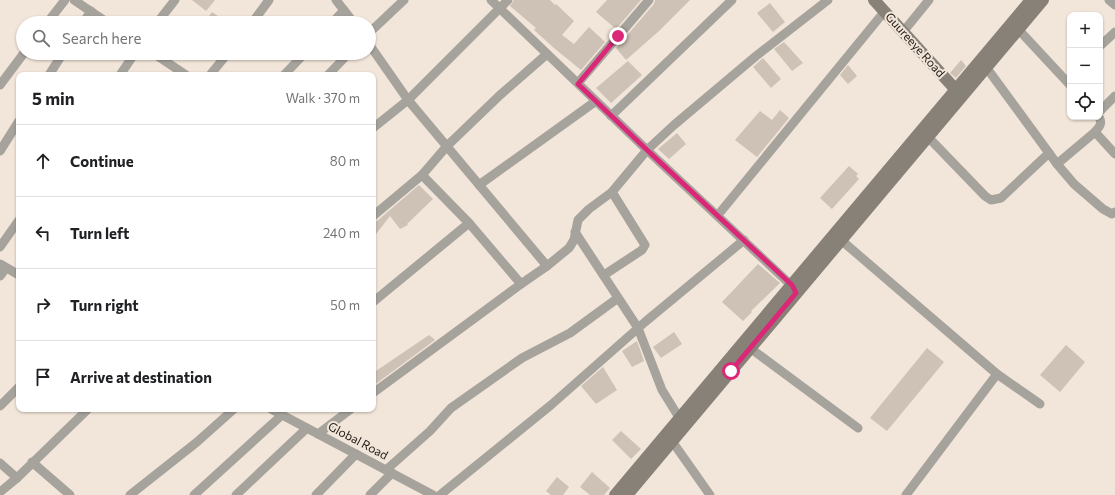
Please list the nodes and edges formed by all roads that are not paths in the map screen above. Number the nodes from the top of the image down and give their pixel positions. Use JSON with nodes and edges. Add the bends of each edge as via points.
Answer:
{"nodes":[{"id":1,"x":65,"y":0,"type":"edge"},
{"id":2,"x":74,"y":0,"type":"edge"},
{"id":3,"x":175,"y":0,"type":"edge"},
{"id":4,"x":269,"y":0,"type":"edge"},
{"id":5,"x":336,"y":0,"type":"edge"},
{"id":6,"x":404,"y":0,"type":"edge"},
{"id":7,"x":491,"y":0,"type":"edge"},
{"id":8,"x":508,"y":0,"type":"edge"},
{"id":9,"x":649,"y":0,"type":"edge"},
{"id":10,"x":732,"y":0,"type":"edge"},
{"id":11,"x":828,"y":0,"type":"edge"},
{"id":12,"x":874,"y":0,"type":"edge"},
{"id":13,"x":929,"y":0,"type":"edge"},
{"id":14,"x":1031,"y":0,"type":"edge"},
{"id":15,"x":1043,"y":0,"type":"edge"},
{"id":16,"x":1109,"y":0,"type":"edge"},
{"id":17,"x":1115,"y":5,"type":"edge"},
{"id":18,"x":501,"y":8,"type":"junction"},
{"id":19,"x":344,"y":10,"type":"junction"},
{"id":20,"x":91,"y":11,"type":"junction"},
{"id":21,"x":884,"y":12,"type":"junction"},
{"id":22,"x":52,"y":16,"type":"edge"},
{"id":23,"x":88,"y":16,"type":"edge"},
{"id":24,"x":98,"y":16,"type":"edge"},
{"id":25,"x":162,"y":16,"type":"edge"},
{"id":26,"x":257,"y":16,"type":"edge"},
{"id":27,"x":338,"y":16,"type":"edge"},
{"id":28,"x":349,"y":16,"type":"edge"},
{"id":29,"x":376,"y":26,"type":"edge"},
{"id":30,"x":1018,"y":29,"type":"junction"},
{"id":31,"x":902,"y":32,"type":"junction"},
{"id":32,"x":1115,"y":32,"type":"edge"},
{"id":33,"x":1103,"y":43,"type":"edge"},
{"id":34,"x":376,"y":54,"type":"edge"},
{"id":35,"x":547,"y":54,"type":"junction"},
{"id":36,"x":19,"y":60,"type":"edge"},
{"id":37,"x":58,"y":60,"type":"edge"},
{"id":38,"x":130,"y":60,"type":"edge"},
{"id":39,"x":164,"y":60,"type":"edge"},
{"id":40,"x":222,"y":60,"type":"edge"},
{"id":41,"x":298,"y":60,"type":"edge"},
{"id":42,"x":342,"y":60,"type":"edge"},
{"id":43,"x":986,"y":68,"type":"junction"},
{"id":44,"x":50,"y":72,"type":"edge"},
{"id":45,"x":122,"y":72,"type":"edge"},
{"id":46,"x":182,"y":72,"type":"edge"},
{"id":47,"x":212,"y":72,"type":"edge"},
{"id":48,"x":287,"y":72,"type":"edge"},
{"id":49,"x":331,"y":72,"type":"edge"},
{"id":50,"x":1067,"y":78,"type":"edge"},
{"id":51,"x":578,"y":84,"type":"junction"},
{"id":52,"x":0,"y":85,"type":"edge"},
{"id":53,"x":956,"y":90,"type":"junction"},
{"id":54,"x":1115,"y":96,"type":"edge"},
{"id":55,"x":408,"y":100,"type":"junction"},
{"id":56,"x":596,"y":101,"type":"junction"},
{"id":57,"x":1103,"y":108,"type":"edge"},
{"id":58,"x":611,"y":116,"type":"junction"},
{"id":59,"x":1100,"y":120,"type":"edge"},
{"id":60,"x":16,"y":126,"type":"edge"},
{"id":61,"x":376,"y":126,"type":"edge"},
{"id":62,"x":1094,"y":132,"type":"junction"},
{"id":63,"x":928,"y":137,"type":"junction"},
{"id":64,"x":447,"y":146,"type":"junction"},
{"id":65,"x":647,"y":150,"type":"junction"},
{"id":66,"x":0,"y":151,"type":"edge"},
{"id":67,"x":1049,"y":153,"type":"junction"},
{"id":68,"x":1115,"y":154,"type":"edge"},
{"id":69,"x":1057,"y":164,"type":"junction"},
{"id":70,"x":422,"y":175,"type":"junction"},
{"id":71,"x":479,"y":185,"type":"junction"},
{"id":72,"x":612,"y":192,"type":"junction"},
{"id":73,"x":1115,"y":212,"type":"edge"},
{"id":74,"x":376,"y":213,"type":"edge"},
{"id":75,"x":718,"y":215,"type":"junction"},
{"id":76,"x":469,"y":223,"type":"junction"},
{"id":77,"x":16,"y":224,"type":"edge"},
{"id":78,"x":575,"y":232,"type":"junction"},
{"id":79,"x":744,"y":240,"type":"junction"},
{"id":80,"x":841,"y":240,"type":"junction"},
{"id":81,"x":0,"y":247,"type":"edge"},
{"id":82,"x":3,"y":266,"type":"edge"},
{"id":83,"x":547,"y":266,"type":"junction"},
{"id":84,"x":16,"y":273,"type":"edge"},
{"id":85,"x":604,"y":275,"type":"junction"},
{"id":86,"x":0,"y":276,"type":"edge"},
{"id":87,"x":521,"y":284,"type":"junction"},
{"id":88,"x":794,"y":289,"type":"junction"},
{"id":89,"x":618,"y":298,"type":"junction"},
{"id":90,"x":376,"y":300,"type":"edge"},
{"id":91,"x":638,"y":328,"type":"junction"},
{"id":92,"x":750,"y":348,"type":"junction"},
{"id":93,"x":997,"y":374,"type":"junction"},
{"id":94,"x":16,"y":390,"type":"edge"},
{"id":95,"x":376,"y":391,"type":"edge"},
{"id":96,"x":1040,"y":404,"type":"dead end"},
{"id":97,"x":0,"y":406,"type":"edge"},
{"id":98,"x":85,"y":412,"type":"edge"},
{"id":99,"x":231,"y":412,"type":"edge"},
{"id":100,"x":276,"y":412,"type":"edge"},
{"id":101,"x":347,"y":412,"type":"edge"},
{"id":102,"x":282,"y":415,"type":"junction"},
{"id":103,"x":680,"y":419,"type":"junction"},
{"id":104,"x":307,"y":428,"type":"junction"},
{"id":105,"x":858,"y":428,"type":"dead end"},
{"id":106,"x":318,"y":434,"type":"junction"},
{"id":107,"x":672,"y":441,"type":"junction"},
{"id":108,"x":356,"y":454,"type":"junction"},
{"id":109,"x":32,"y":462,"type":"junction"},
{"id":110,"x":0,"y":463,"type":"edge"},
{"id":111,"x":389,"y":472,"type":"junction"},
{"id":112,"x":16,"y":478,"type":"junction"},
{"id":113,"x":0,"y":492,"type":"edge"},
{"id":114,"x":70,"y":495,"type":"edge"},
{"id":115,"x":130,"y":495,"type":"edge"},
{"id":116,"x":194,"y":495,"type":"edge"},
{"id":117,"x":236,"y":495,"type":"edge"},
{"id":118,"x":316,"y":495,"type":"edge"},
{"id":119,"x":370,"y":495,"type":"edge"},
{"id":120,"x":433,"y":495,"type":"edge"},
{"id":121,"x":440,"y":495,"type":"edge"},
{"id":122,"x":615,"y":495,"type":"edge"},
{"id":123,"x":627,"y":495,"type":"edge"},
{"id":124,"x":710,"y":495,"type":"edge"},
{"id":125,"x":906,"y":495,"type":"edge"}],
"edges":[{"from":1,"to":22,"type":"street"},
{"from":2,"to":20,"type":"street"},
{"from":3,"to":25,"type":"street"},
{"from":4,"to":26,"type":"street"},
{"from":5,"to":19,"type":"street"},
{"from":6,"to":29,"type":"street"},
{"from":7,"to":18,"type":"street"},
{"from":8,"to":18,"type":"street"},
{"from":9,"to":51,"type":"street"},
{"from":10,"to":58,"type":"street"},
{"from":11,"to":65,"type":"street","via":[[756,56]]},
{"from":12,"to":21,"type":"street","name":"Guureeye Road"},
{"from":13,"to":31,"type":"street"},
{"from":14,"to":53,"type":"street"},
{"from":15,"to":30,"type":"street"},
{"from":16,"to":17,"type":"street"},
{"from":18,"to":35,"type":"street"},
{"from":18,"to":55,"type":"street"},
{"from":19,"to":27,"type":"street"},
{"from":19,"to":28,"type":"street"},
{"from":20,"to":23,"type":"street"},
{"from":20,"to":24,"type":"street"},
{"from":21,"to":31,"type":"street","name":"Guureeye Road"},
{"from":21,"to":75,"type":"street"},
{"from":30,"to":43,"type":"street"},
{"from":30,"to":50,"type":"street"},
{"from":31,"to":53,"type":"street","name":"Guureeye Road"},
{"from":32,"to":33,"type":"street"},
{"from":34,"to":55,"type":"street"},
{"from":35,"to":51,"type":"street"},
{"from":35,"to":64,"type":"street"},
{"from":36,"to":52,"type":"street"},
{"from":37,"to":44,"type":"street"},
{"from":38,"to":45,"type":"street"},
{"from":39,"to":46,"type":"street"},
{"from":40,"to":47,"type":"street"},
{"from":41,"to":48,"type":"street"},
{"from":42,"to":49,"type":"street"},
{"from":43,"to":63,"type":"street"},
{"from":43,"to":67,"type":"street"},
{"from":51,"to":56,"type":"street"},
{"from":53,"to":88,"type":"street"},
{"from":54,"to":57,"type":"street"},
{"from":55,"to":61,"type":"street"},
{"from":55,"to":64,"type":"street"},
{"from":56,"to":58,"type":"street"},
{"from":56,"to":71,"type":"street"},
{"from":58,"to":65,"type":"street"},
{"from":59,"to":62,"type":"street","via":[[1101,125]]},
{"from":60,"to":66,"type":"street"},
{"from":62,"to":68,"type":"street"},
{"from":62,"to":69,"type":"street"},
{"from":63,"to":67,"type":"street","via":[[984,196],[991,200],[1001,198]]},
{"from":63,"to":80,"type":"street"},
{"from":64,"to":70,"type":"street"},
{"from":64,"to":71,"type":"street"},
{"from":65,"to":72,"type":"street"},
{"from":65,"to":75,"type":"street"},
{"from":67,"to":69,"type":"street"},
{"from":69,"to":73,"type":"street","via":[[1074,184],[1103,209],[1112,214]]},
{"from":70,"to":74,"type":"street"},
{"from":70,"to":76,"type":"street"},
{"from":71,"to":83,"type":"street"},
{"from":72,"to":78,"type":"street","via":[[578,220]]},
{"from":72,"to":85,"type":"street","via":[[645,245],[642,250]]},
{"from":75,"to":79,"type":"street"},
{"from":76,"to":87,"type":"street"},
{"from":76,"to":90,"type":"street"},
{"from":77,"to":81,"type":"street"},
{"from":78,"to":83,"type":"street","via":[[569,248]]},
{"from":78,"to":85,"type":"street"},
{"from":79,"to":88,"type":"street"},
{"from":79,"to":91,"type":"street"},
{"from":80,"to":88,"type":"street"},
{"from":80,"to":93,"type":"street"},
{"from":82,"to":84,"type":"street"},
{"from":82,"to":86,"type":"street"},
{"from":83,"to":87,"type":"street"},
{"from":85,"to":89,"type":"street"},
{"from":87,"to":95,"type":"street"},
{"from":88,"to":92,"type":"street"},
{"from":88,"to":103,"type":"street"},
{"from":89,"to":91,"type":"street"},
{"from":89,"to":111,"type":"street","via":[[570,333],[522,358],[451,408]]},
{"from":91,"to":103,"type":"street","via":[[662,390]]},
{"from":91,"to":121,"type":"street","via":[[551,405]]},
{"from":92,"to":105,"type":"street"},
{"from":92,"to":107,"type":"street"},
{"from":93,"to":96,"type":"street"},
{"from":93,"to":125,"type":"street"},
{"from":94,"to":97,"type":"street"},
{"from":98,"to":109,"type":"street"},
{"from":99,"to":115,"type":"street"},
{"from":100,"to":102,"type":"street","name":"Global Road"},
{"from":101,"to":106,"type":"street"},
{"from":102,"to":104,"type":"street","name":"Global Road"},
{"from":102,"to":116,"type":"street"},
{"from":103,"to":122,"type":"street"},
{"from":104,"to":106,"type":"street","name":"Global Road"},
{"from":104,"to":117,"type":"street"},
{"from":106,"to":108,"type":"street","name":"Global Road"},
{"from":107,"to":123,"type":"street"},
{"from":107,"to":124,"type":"street"},
{"from":108,"to":111,"type":"street","name":"Global Road"},
{"from":108,"to":118,"type":"street"},
{"from":109,"to":112,"type":"street"},
{"from":109,"to":114,"type":"street"},
{"from":110,"to":112,"type":"street"},
{"from":111,"to":119,"type":"street"},
{"from":111,"to":120,"type":"street","name":"Global Road"},
{"from":112,"to":113,"type":"street"}]}
